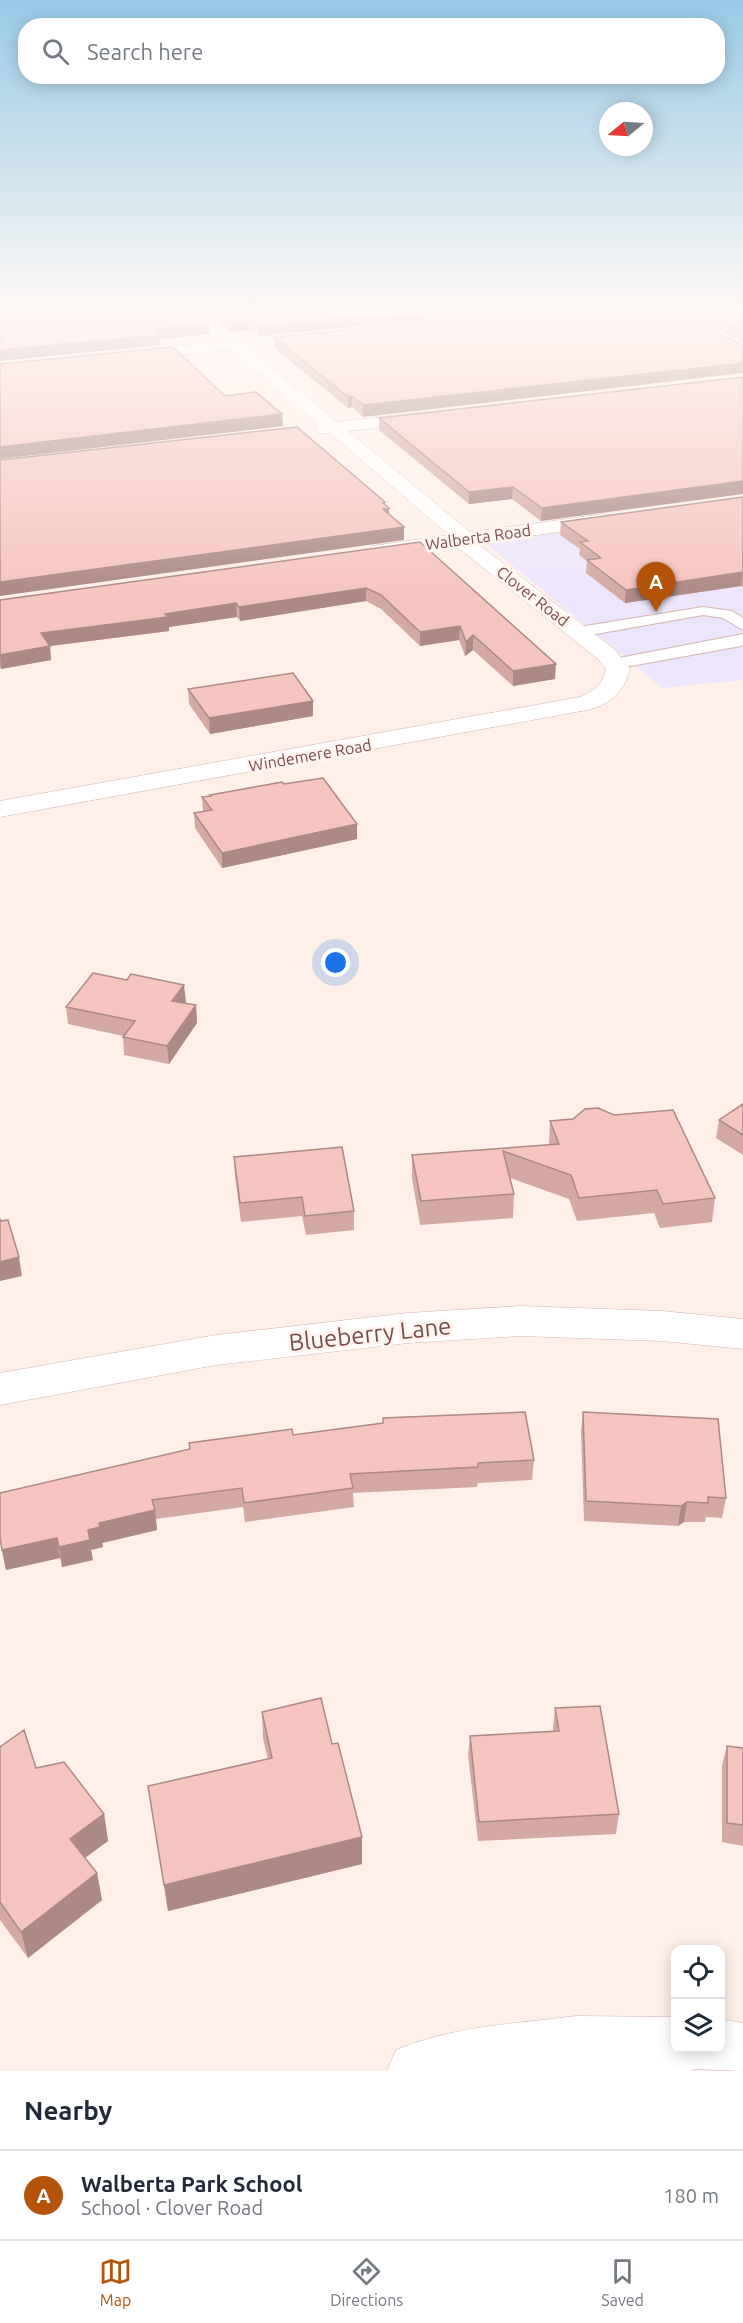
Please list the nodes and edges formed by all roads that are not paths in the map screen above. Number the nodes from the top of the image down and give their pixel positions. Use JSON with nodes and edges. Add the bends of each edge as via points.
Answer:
{"nodes":[{"id":1,"x":308,"y":404,"type":"edge"},
{"id":2,"x":441,"y":415,"type":"edge"},
{"id":3,"x":336,"y":427,"type":"junction"},
{"id":4,"x":313,"y":430,"type":"dead end"},
{"id":5,"x":626,"y":517,"type":"edge"},
{"id":6,"x":466,"y":538,"type":"junction"},
{"id":7,"x":365,"y":552,"type":"edge"},
{"id":8,"x":743,"y":625,"type":"edge"},
{"id":9,"x":579,"y":632,"type":"junction"},
{"id":10,"x":743,"y":639,"type":"edge"},
{"id":11,"x":614,"y":675,"type":"junction"},
{"id":12,"x":0,"y":809,"type":"edge"},
{"id":13,"x":743,"y":1334,"type":"edge"},
{"id":14,"x":0,"y":1389,"type":"edge"},
{"id":15,"x":671,"y":2048,"type":"edge"},
{"id":16,"x":725,"y":2051,"type":"edge"},
{"id":17,"x":743,"y":2053,"type":"edge"},
{"id":18,"x":417,"y":2071,"type":"edge"}],
"edges":[{"from":1,"to":3,"type":"street","name":"Clover Road"},
{"from":2,"to":3,"type":"street"},
{"from":3,"to":4,"type":"street"},
{"from":3,"to":6,"type":"street","name":"Clover Road"},
{"from":5,"to":6,"type":"street","name":"Walberta Road"},
{"from":6,"to":7,"type":"street","name":"Walberta Road"},
{"from":6,"to":9,"type":"street","name":"Clover Road","via":[[464,543]]},
{"from":8,"to":9,"type":"lane","via":[[727,614],[703,611]]},
{"from":9,"to":11,"type":"street","name":"Clover Road","via":[[607,655]]},
{"from":10,"to":11,"type":"lane"},
{"from":11,"to":12,"type":"street","name":"Windemere Road","via":[[610,692],[587,703]]},
{"from":13,"to":14,"type":"street","name":"Blueberry Lane","via":[[662,1326],[520,1321],[408,1328],[216,1350]]},
{"from":15,"to":18,"type":"street","via":[[576,2046],[460,2060]]},
{"from":16,"to":17,"type":"street"}]}
